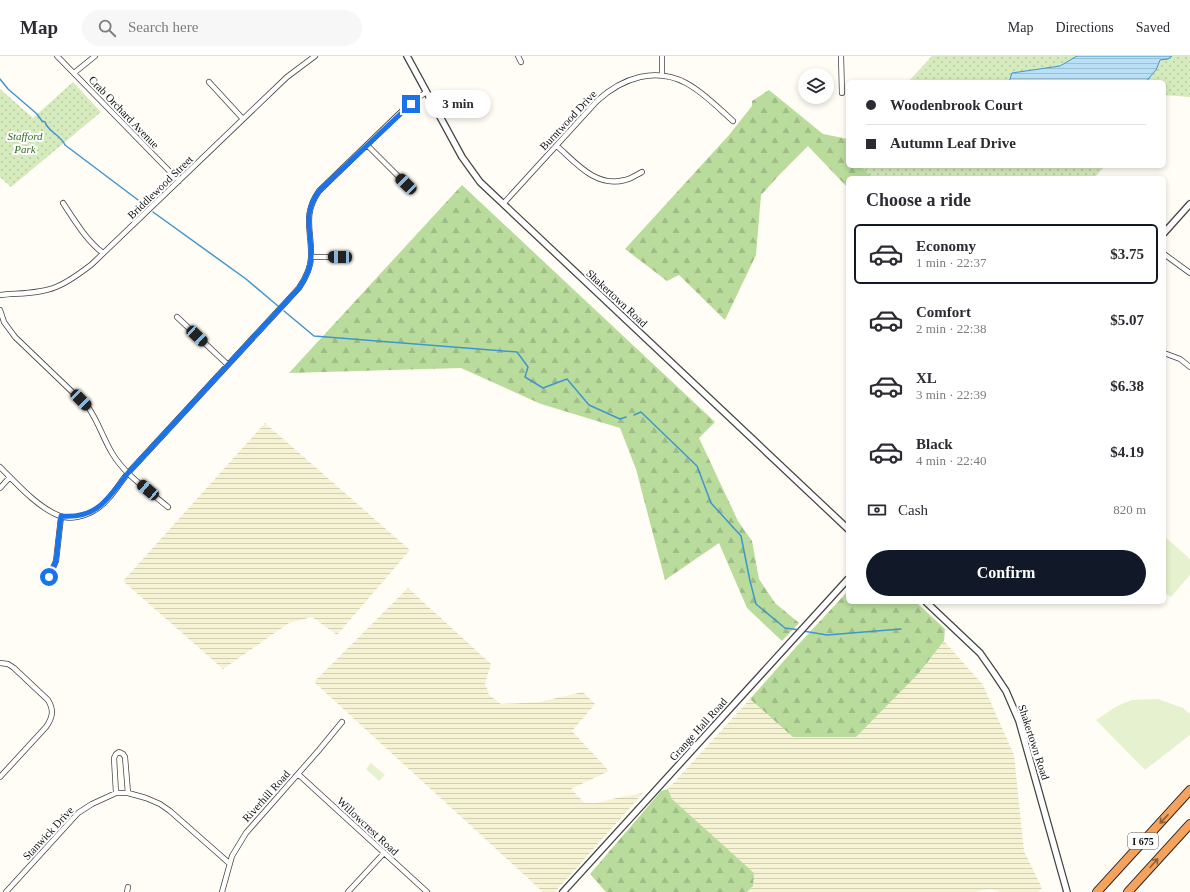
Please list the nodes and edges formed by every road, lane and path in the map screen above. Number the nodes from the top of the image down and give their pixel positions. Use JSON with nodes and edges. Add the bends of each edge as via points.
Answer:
{"nodes":[{"id":1,"x":57,"y":56,"type":"edge"},
{"id":2,"x":95,"y":56,"type":"edge"},
{"id":3,"x":406,"y":56,"type":"edge"},
{"id":4,"x":518,"y":56,"type":"edge"},
{"id":5,"x":662,"y":56,"type":"edge"},
{"id":6,"x":840,"y":56,"type":"edge"},
{"id":7,"x":313,"y":57,"type":"edge"},
{"id":8,"x":521,"y":62,"type":"dead end"},
{"id":9,"x":74,"y":73,"type":"junction"},
{"id":10,"x":662,"y":75,"type":"junction"},
{"id":11,"x":208,"y":82,"type":"dead end"},
{"id":12,"x":426,"y":92,"type":"junction"},
{"id":13,"x":842,"y":93,"type":"dead end"},
{"id":14,"x":243,"y":119,"type":"junction"},
{"id":15,"x":733,"y":121,"type":"dead end"},
{"id":16,"x":367,"y":145,"type":"junction"},
{"id":17,"x":557,"y":146,"type":"junction"},
{"id":18,"x":642,"y":172,"type":"dead end"},
{"id":19,"x":179,"y":181,"type":"junction"},
{"id":20,"x":406,"y":184,"type":"dead end"},
{"id":21,"x":63,"y":203,"type":"dead end"},
{"id":22,"x":503,"y":204,"type":"junction"},
{"id":23,"x":1190,"y":205,"type":"edge"},
{"id":24,"x":1166,"y":231,"type":"edge"},
{"id":25,"x":103,"y":254,"type":"junction"},
{"id":26,"x":1166,"y":255,"type":"edge"},
{"id":27,"x":312,"y":256,"type":"junction"},
{"id":28,"x":340,"y":257,"type":"dead end"},
{"id":29,"x":1190,"y":273,"type":"edge"},
{"id":30,"x":0,"y":295,"type":"edge"},
{"id":31,"x":0,"y":310,"type":"edge"},
{"id":32,"x":177,"y":317,"type":"dead end"},
{"id":33,"x":1166,"y":354,"type":"edge"},
{"id":34,"x":228,"y":365,"type":"junction"},
{"id":35,"x":1190,"y":367,"type":"edge"},
{"id":36,"x":0,"y":467,"type":"edge"},
{"id":37,"x":128,"y":473,"type":"junction"},
{"id":38,"x":10,"y":477,"type":"junction"},
{"id":39,"x":0,"y":488,"type":"edge"},
{"id":40,"x":168,"y":507,"type":"dead end"},
{"id":41,"x":61,"y":516,"type":"junction"},
{"id":42,"x":846,"y":527,"type":"edge"},
{"id":43,"x":49,"y":577,"type":"dead end"},
{"id":44,"x":846,"y":581,"type":"edge"},
{"id":45,"x":928,"y":604,"type":"edge"},
{"id":46,"x":0,"y":663,"type":"edge"},
{"id":47,"x":342,"y":722,"type":"dead end"},
{"id":48,"x":298,"y":774,"type":"junction"},
{"id":49,"x":0,"y":777,"type":"edge"},
{"id":50,"x":1190,"y":790,"type":"edge"},
{"id":51,"x":116,"y":793,"type":"junction"},
{"id":52,"x":128,"y":793,"type":"junction"},
{"id":53,"x":1190,"y":824,"type":"edge"},
{"id":54,"x":384,"y":853,"type":"junction"},
{"id":55,"x":229,"y":863,"type":"junction"},
{"id":56,"x":7,"y":890,"type":"edge"},
{"id":57,"x":13,"y":892,"type":"edge"},
{"id":58,"x":222,"y":892,"type":"edge"},
{"id":59,"x":348,"y":892,"type":"edge"},
{"id":60,"x":427,"y":892,"type":"edge"},
{"id":61,"x":563,"y":892,"type":"edge"},
{"id":62,"x":1067,"y":892,"type":"edge"},
{"id":63,"x":1097,"y":892,"type":"edge"},
{"id":64,"x":1128,"y":892,"type":"edge"}],
"edges":[{"from":1,"to":9,"type":"street","name":"Crab Orchard Avenue"},
{"from":2,"to":9,"type":"street"},
{"from":3,"to":12,"type":"street","name":"Shakertown Road"},
{"from":4,"to":8,"type":"street"},
{"from":5,"to":10,"type":"street"},
{"from":6,"to":13,"type":"street"},
{"from":7,"to":14,"type":"street","name":"Briddlewood Street","via":[[287,77]]},
{"from":9,"to":19,"type":"street","name":"Crab Orchard Avenue"},
{"from":10,"to":15,"type":"street","via":[[694,87]]},
{"from":10,"to":17,"type":"street","name":"Burntwood Drive","via":[[633,79],[612,89],[597,101]]},
{"from":11,"to":14,"type":"street"},
{"from":12,"to":16,"type":"street","via":[[404,109]]},
{"from":12,"to":22,"type":"street","name":"Shakertown Road","via":[[468,167]]},
{"from":14,"to":19,"type":"street","name":"Briddlewood Street"},
{"from":16,"to":20,"type":"street"},
{"from":16,"to":27,"type":"street","via":[[321,189],[311,205],[308,220]]},
{"from":17,"to":18,"type":"street","via":[[586,172],[600,179],[611,182],[624,180]]},
{"from":17,"to":22,"type":"street","name":"Burntwood Drive"},
{"from":19,"to":25,"type":"street","name":"Briddlewood Street"},
{"from":21,"to":25,"type":"street","via":[[80,230]]},
{"from":22,"to":42,"type":"street","name":"Shakertown Road"},
{"from":23,"to":24,"type":"street"},
{"from":25,"to":30,"type":"street","name":"Briddlewood Street","via":[[73,278],[56,287]]},
{"from":26,"to":29,"type":"street"},
{"from":27,"to":28,"type":"street"},
{"from":27,"to":34,"type":"street","via":[[310,267],[299,288]]},
{"from":31,"to":37,"type":"street","via":[[4,322],[15,337],[88,407],[95,416],[112,454]]},
{"from":32,"to":34,"type":"street"},
{"from":33,"to":35,"type":"street","via":[[1180,359]]},
{"from":34,"to":37,"type":"street"},
{"from":36,"to":38,"type":"street"},
{"from":37,"to":40,"type":"street"},
{"from":37,"to":41,"type":"street","via":[[96,510],[84,515]]},
{"from":38,"to":39,"type":"street"},
{"from":38,"to":41,"type":"street","via":[[36,502]]},
{"from":41,"to":43,"type":"street","via":[[56,561]]},
{"from":44,"to":61,"type":"street","name":"Grange Hall Road"},
{"from":45,"to":62,"type":"street","name":"Shakertown Road","via":[[980,653],[1006,691],[1019,721]]},
{"from":46,"to":49,"type":"street","via":[[14,668],[48,700],[53,713],[46,727]]},
{"from":47,"to":48,"type":"street","name":"Riverhill Road"},
{"from":48,"to":54,"type":"street","name":"Willowcrest Road"},
{"from":48,"to":55,"type":"street","name":"Riverhill Road","via":[[250,827]]},
{"from":50,"to":63,"type":"highway","number":"I 675","one_way":true},
{"from":51,"to":52,"type":"street","name":"Stanwick Drive"},
{"from":51,"to":52,"type":"street","via":[[114,758],[119,752],[125,757]]},
{"from":51,"to":56,"type":"street","name":"Stanwick Drive","via":[[78,813]]},
{"from":52,"to":55,"type":"street","name":"Stanwick Drive","via":[[155,801],[170,810]]},
{"from":64,"to":53,"type":"highway","number":"I 675","one_way":true},
{"from":54,"to":59,"type":"street"},
{"from":54,"to":60,"type":"street","name":"Willowcrest Road"},
{"from":55,"to":58,"type":"street","name":"Riverhill Road"},
{"from":56,"to":57,"type":"street"}]}
